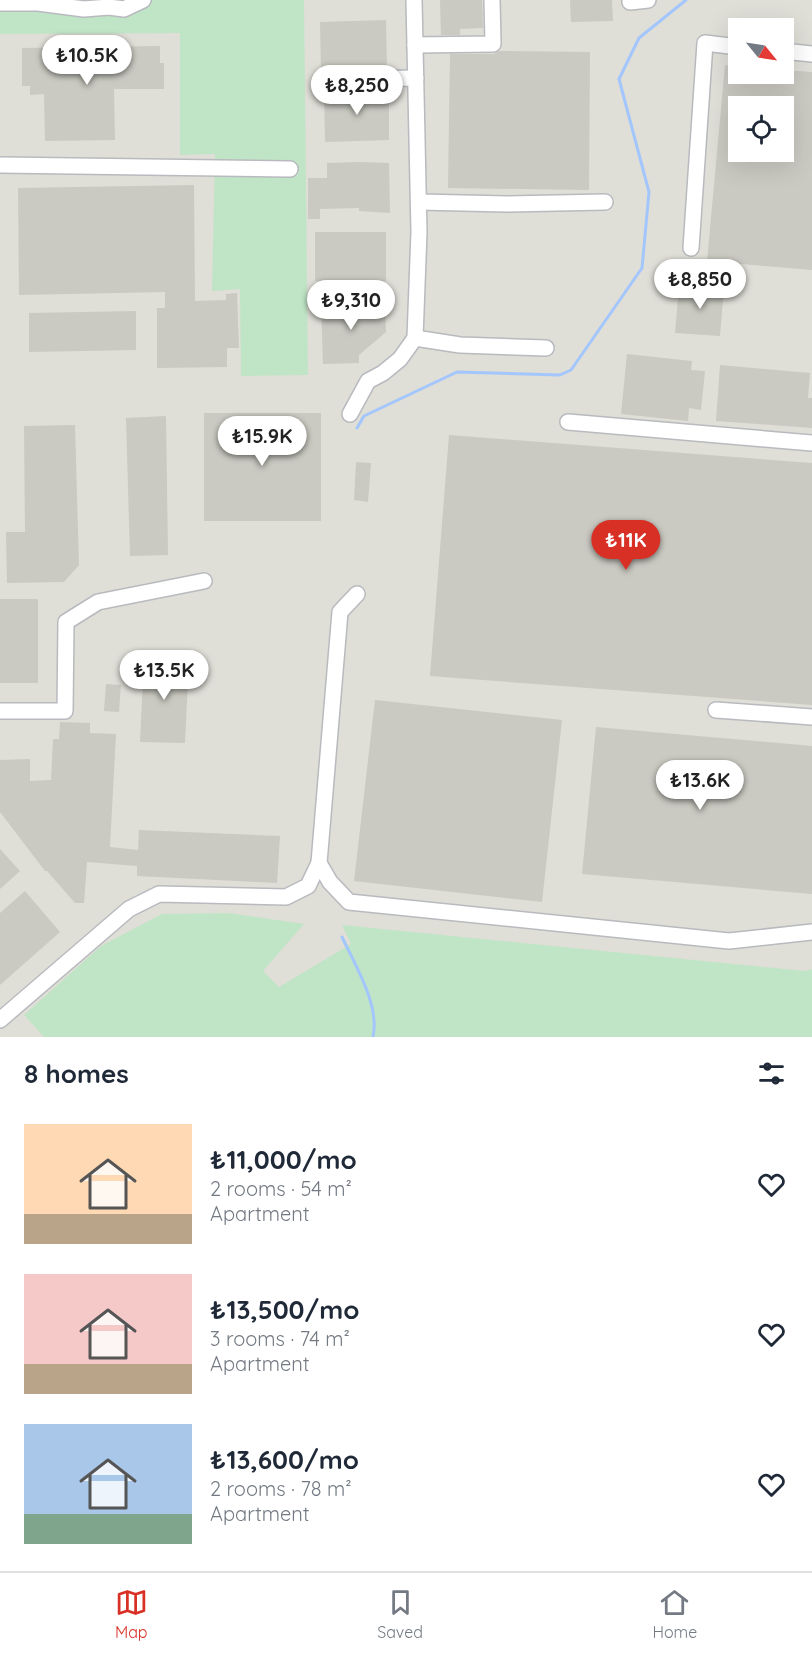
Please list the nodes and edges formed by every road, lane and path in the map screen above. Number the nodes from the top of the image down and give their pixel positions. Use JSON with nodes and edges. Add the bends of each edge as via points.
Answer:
{"nodes":[{"id":1,"x":143,"y":0,"type":"edge"},
{"id":2,"x":414,"y":0,"type":"edge"},
{"id":3,"x":492,"y":0,"type":"edge"},
{"id":4,"x":648,"y":0,"type":"edge"},
{"id":5,"x":630,"y":2,"type":"dead end"},
{"id":6,"x":0,"y":3,"type":"edge"},
{"id":7,"x":415,"y":45,"type":"junction"},
{"id":8,"x":728,"y":45,"type":"edge"},
{"id":9,"x":794,"y":52,"type":"edge"},
{"id":10,"x":812,"y":54,"type":"edge"},
{"id":11,"x":416,"y":78,"type":"junction"},
{"id":12,"x":322,"y":80,"type":"dead end"},
{"id":13,"x":0,"y":165,"type":"edge"},
{"id":14,"x":290,"y":169,"type":"dead end"},
{"id":15,"x":419,"y":202,"type":"junction"},
{"id":16,"x":605,"y":202,"type":"dead end"},
{"id":17,"x":691,"y":248,"type":"dead end"},
{"id":18,"x":415,"y":338,"type":"junction"},
{"id":19,"x":546,"y":348,"type":"dead end"},
{"id":20,"x":350,"y":414,"type":"dead end"},
{"id":21,"x":568,"y":422,"type":"dead end"},
{"id":22,"x":812,"y":443,"type":"edge"},
{"id":23,"x":204,"y":581,"type":"dead end"},
{"id":24,"x":357,"y":594,"type":"dead end"},
{"id":25,"x":716,"y":710,"type":"dead end"},
{"id":26,"x":0,"y":711,"type":"edge"},
{"id":27,"x":812,"y":717,"type":"edge"},
{"id":28,"x":319,"y":863,"type":"junction"},
{"id":29,"x":812,"y":932,"type":"edge"},
{"id":30,"x":0,"y":1020,"type":"edge"}],
"edges":[{"from":1,"to":6,"type":"street","via":[[124,9]]},
{"from":2,"to":7,"type":"street"},
{"from":3,"to":7,"type":"street","via":[[493,44]]},
{"from":4,"to":5,"type":"street"},
{"from":7,"to":11,"type":"street"},
{"from":8,"to":17,"type":"street","via":[[705,43]]},
{"from":9,"to":10,"type":"street"},
{"from":11,"to":12,"type":"street"},
{"from":11,"to":15,"type":"street"},
{"from":13,"to":14,"type":"street"},
{"from":15,"to":16,"type":"street"},
{"from":15,"to":18,"type":"street"},
{"from":18,"to":19,"type":"street","via":[[460,345]]},
{"from":18,"to":20,"type":"street","via":[[400,359],[368,381]]},
{"from":21,"to":22,"type":"street"},
{"from":23,"to":26,"type":"street","via":[[98,602],[66,622],[65,711]]},
{"from":24,"to":28,"type":"street","via":[[340,612]]},
{"from":25,"to":27,"type":"street"},
{"from":28,"to":29,"type":"street","via":[[349,902],[729,941]]},
{"from":28,"to":30,"type":"street","via":[[308,886],[286,897],[159,894],[129,909]]}]}
